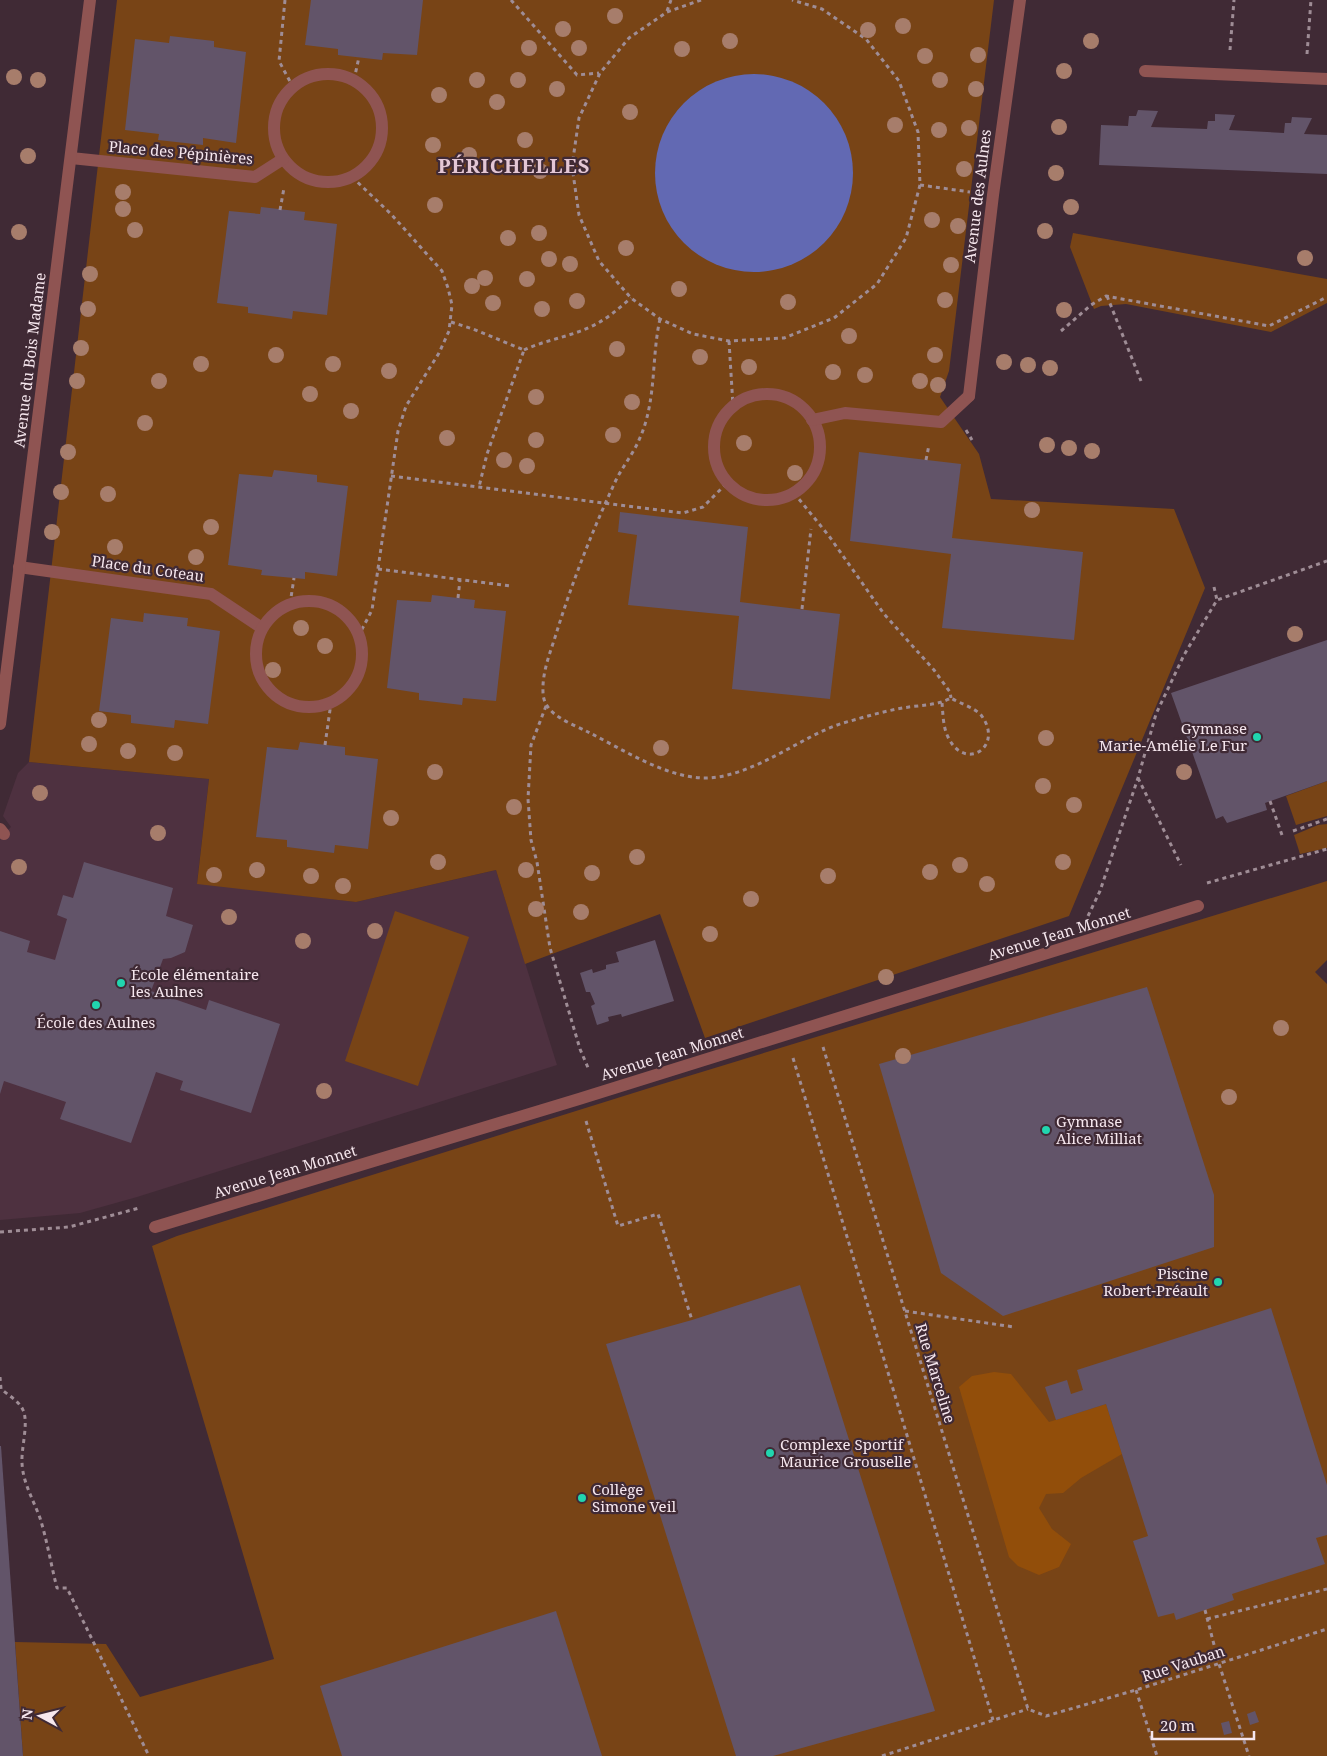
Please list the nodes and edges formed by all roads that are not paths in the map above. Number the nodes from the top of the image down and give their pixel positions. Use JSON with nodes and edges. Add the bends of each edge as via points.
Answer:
{"nodes":[{"id":1,"x":90,"y":0,"type":"edge"},
{"id":2,"x":1020,"y":0,"type":"edge"},
{"id":3,"x":1145,"y":72,"type":"dead end"},
{"id":4,"x":1327,"y":79,"type":"edge"},
{"id":5,"x":71,"y":158,"type":"junction"},
{"id":6,"x":283,"y":159,"type":"junction"},
{"id":7,"x":812,"y":420,"type":"junction"},
{"id":8,"x":19,"y":567,"type":"junction"},
{"id":9,"x":262,"y":628,"type":"junction"},
{"id":10,"x":0,"y":724,"type":"edge"},
{"id":11,"x":1198,"y":906,"type":"dead end"},
{"id":12,"x":155,"y":1227,"type":"dead end"}],
"edges":[{"from":1,"to":5,"type":"street","name":"Avenue du Bois Madame"},
{"from":2,"to":7,"type":"street","name":"Avenue des Aulnes","via":[[969,396],[941,422],[845,413]]},
{"from":3,"to":4,"type":"street"},
{"from":5,"to":6,"type":"street","name":"Place des Pépinières","via":[[255,178]]},
{"from":5,"to":8,"type":"street","name":"Avenue du Bois Madame"},
{"from":6,"to":6,"type":"street","via":[[276,145],[276,113],[282,99],[307,78],[322,74],[354,80],[375,101],[383,130],[374,158],[365,169],[339,182],[325,183],[299,174]]},
{"from":7,"to":7,"type":"street","via":[[819,435],[820,452],[816,468],[794,493],[777,500],[759,500],[742,495],[727,483],[718,469],[713,452],[714,435],[721,418],[748,396],[767,393],[785,396],[801,406]]},
{"from":8,"to":9,"type":"street","name":"Place du Coteau","via":[[211,594]]},
{"from":8,"to":10,"type":"street","name":"Avenue du Bois Madame"},
{"from":9,"to":9,"type":"street","via":[[256,644],[260,677],[283,701],[315,708],[345,694],[355,682],[361,667],[359,635],[351,620],[338,609],[323,602],[306,600],[290,604],[274,614]]},
{"from":11,"to":12,"type":"street","name":"Avenue Jean Monnet"}]}
